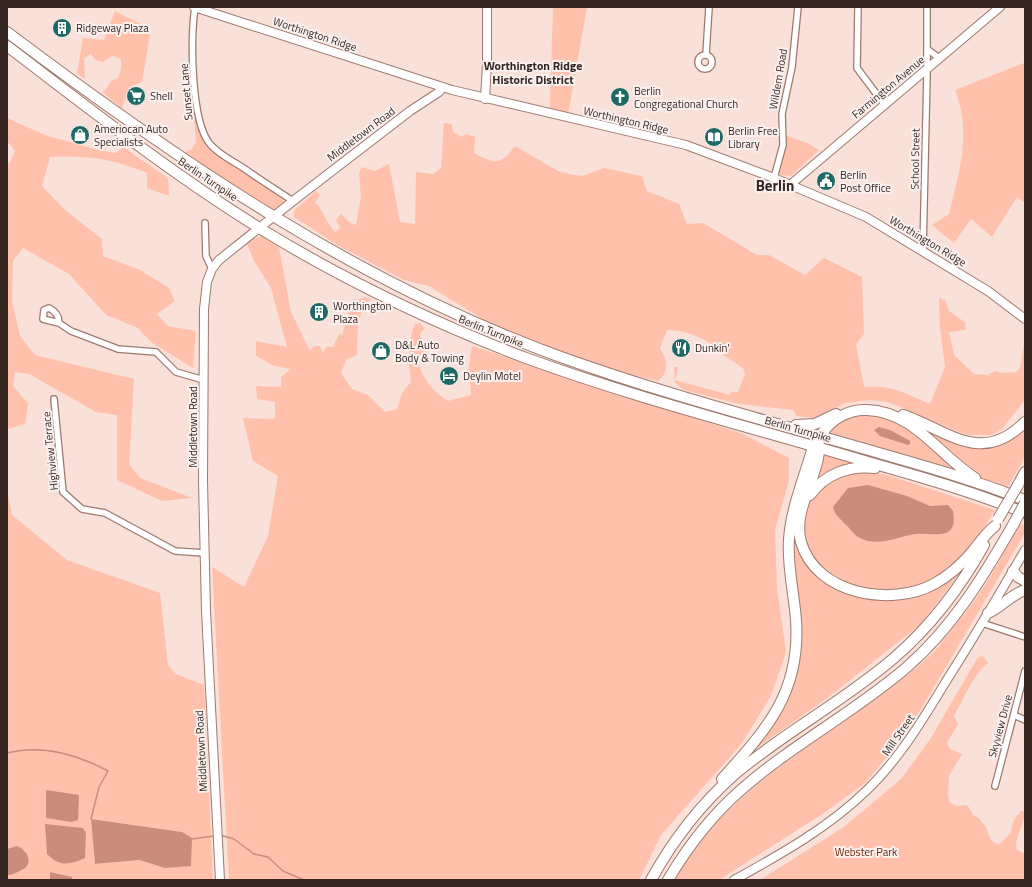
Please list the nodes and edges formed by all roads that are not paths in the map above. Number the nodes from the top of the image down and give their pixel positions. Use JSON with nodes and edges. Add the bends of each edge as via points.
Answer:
{"nodes":[{"id":1,"x":194,"y":7,"type":"edge"},
{"id":2,"x":487,"y":7,"type":"edge"},
{"id":3,"x":709,"y":7,"type":"edge"},
{"id":4,"x":798,"y":7,"type":"edge"},
{"id":5,"x":858,"y":7,"type":"edge"},
{"id":6,"x":927,"y":7,"type":"edge"},
{"id":7,"x":1000,"y":7,"type":"edge"},
{"id":8,"x":7,"y":32,"type":"edge"},
{"id":9,"x":7,"y":46,"type":"edge"},
{"id":10,"x":927,"y":49,"type":"junction"},
{"id":11,"x":706,"y":55,"type":"dead end"},
{"id":12,"x":939,"y":58,"type":"junction"},
{"id":13,"x":927,"y":68,"type":"junction"},
{"id":14,"x":442,"y":87,"type":"junction"},
{"id":15,"x":485,"y":99,"type":"junction"},
{"id":16,"x":884,"y":104,"type":"junction"},
{"id":17,"x":774,"y":178,"type":"junction"},
{"id":18,"x":790,"y":185,"type":"junction"},
{"id":19,"x":293,"y":201,"type":"junction"},
{"id":20,"x":273,"y":218,"type":"junction"},
{"id":21,"x":205,"y":223,"type":"dead end"},
{"id":22,"x":260,"y":228,"type":"junction"},
{"id":23,"x":923,"y":250,"type":"junction"},
{"id":24,"x":212,"y":269,"type":"junction"},
{"id":25,"x":1025,"y":319,"type":"edge"},
{"id":26,"x":59,"y":323,"type":"dead end"},
{"id":27,"x":204,"y":380,"type":"junction"},
{"id":28,"x":54,"y":399,"type":"dead end"},
{"id":29,"x":882,"y":412,"type":"junction"},
{"id":30,"x":845,"y":414,"type":"junction"},
{"id":31,"x":1025,"y":422,"type":"edge"},
{"id":32,"x":780,"y":424,"type":"junction"},
{"id":33,"x":821,"y":436,"type":"junction"},
{"id":34,"x":817,"y":447,"type":"junction"},
{"id":35,"x":895,"y":470,"type":"junction"},
{"id":36,"x":1025,"y":472,"type":"edge"},
{"id":37,"x":986,"y":486,"type":"junction"},
{"id":38,"x":805,"y":501,"type":"junction"},
{"id":39,"x":1025,"y":502,"type":"edge"},
{"id":40,"x":1025,"y":513,"type":"edge"},
{"id":41,"x":996,"y":522,"type":"junction"},
{"id":42,"x":1025,"y":550,"type":"edge"},
{"id":43,"x":205,"y":553,"type":"junction"},
{"id":44,"x":1013,"y":571,"type":"junction"},
{"id":45,"x":1025,"y":573,"type":"edge"},
{"id":46,"x":1025,"y":581,"type":"edge"},
{"id":47,"x":1025,"y":590,"type":"edge"},
{"id":48,"x":988,"y":613,"type":"junction"},
{"id":49,"x":982,"y":623,"type":"junction"},
{"id":50,"x":1025,"y":637,"type":"edge"},
{"id":51,"x":1025,"y":671,"type":"edge"},
{"id":52,"x":1014,"y":715,"type":"junction"},
{"id":53,"x":1025,"y":720,"type":"edge"},
{"id":54,"x":995,"y":786,"type":"dead end"},
{"id":55,"x":698,"y":811,"type":"junction"},
{"id":56,"x":220,"y":880,"type":"edge"},
{"id":57,"x":651,"y":880,"type":"edge"},
{"id":58,"x":668,"y":880,"type":"edge"},
{"id":59,"x":734,"y":880,"type":"edge"}],
"edges":[{"from":1,"to":14,"type":"street","name":"Worthington Ridge"},
{"from":1,"to":19,"type":"street","name":"Sunset Lane","via":[[193,55],[198,117],[202,133],[217,151]]},
{"from":2,"to":15,"type":"street"},
{"from":3,"to":11,"type":"street"},
{"from":4,"to":17,"type":"street","name":"Wildem Road","via":[[792,67],[782,114],[783,145]]},
{"from":5,"to":16,"type":"street","via":[[857,68]]},
{"from":6,"to":10,"type":"street","name":"School Street"},
{"from":7,"to":12,"type":"street","name":"Farmington Avenue"},
{"from":8,"to":20,"type":"highway","name":"Berlin Turnpike","via":[[119,114]]},
{"from":9,"to":22,"type":"highway","name":"Berlin Turnpike","via":[[172,170]]},
{"from":10,"to":12,"type":"street"},
{"from":10,"to":13,"type":"street","name":"School Street"},
{"from":12,"to":13,"type":"street","name":"Farmington Avenue"},
{"from":13,"to":16,"type":"street","name":"Farmington Avenue"},
{"from":13,"to":23,"type":"street","name":"School Street"},
{"from":14,"to":15,"type":"street","name":"Worthington Ridge"},
{"from":14,"to":19,"type":"street","name":"Middletown Road","via":[[439,92],[406,114]]},
{"from":15,"to":17,"type":"street","name":"Worthington Ridge","via":[[686,145]]},
{"from":16,"to":18,"type":"street","name":"Farmington Avenue"},
{"from":17,"to":18,"type":"street","name":"Worthington Ridge"},
{"from":18,"to":23,"type":"street","name":"Worthington Ridge","via":[[866,217]]},
{"from":19,"to":20,"type":"street","name":"Middletown Road"},
{"from":20,"to":22,"type":"street","name":"Middletown Road"},
{"from":20,"to":32,"type":"highway","name":"Berlin Turnpike","via":[[394,284],[509,337],[603,372]]},
{"from":21,"to":24,"type":"street","via":[[206,256]]},
{"from":22,"to":24,"type":"street","name":"Middletown Road","via":[[223,256]]},
{"from":22,"to":34,"type":"highway","name":"Berlin Turnpike","via":[[364,287],[433,320],[492,344],[606,384]]},
{"from":23,"to":25,"type":"street","name":"Worthington Ridge","via":[[988,291]]},
{"from":24,"to":27,"type":"street","name":"Middletown Road","via":[[205,294]]},
{"from":26,"to":27,"type":"street","via":[[71,331],[118,350],[156,352],[176,372]]},
{"from":27,"to":43,"type":"street","name":"Middletown Road"},
{"from":28,"to":43,"type":"street","name":"Highview Terrace","via":[[63,492],[82,509],[105,513],[175,551]]},
{"from":29,"to":30,"type":"highway","via":[[863,410]]},
{"from":29,"to":31,"type":"highway","via":[[896,412],[957,439],[974,443],[987,443],[1003,437]]},
{"from":29,"to":37,"type":"highway","via":[[914,427],[957,466]]},
{"from":30,"to":32,"type":"highway","via":[[835,414],[810,425]]},
{"from":30,"to":33,"type":"highway","via":[[831,423]]},
{"from":32,"to":33,"type":"highway","name":"Berlin Turnpike"},
{"from":33,"to":34,"type":"highway"},
{"from":33,"to":37,"type":"highway","name":"Berlin Turnpike"},
{"from":34,"to":35,"type":"highway","name":"Berlin Turnpike"},
{"from":34,"to":38,"type":"highway","via":[[819,457]]},
{"from":34,"to":55,"type":"highway","via":[[812,450],[789,533],[796,632],[790,680],[765,729],[710,792]]},
{"from":35,"to":38,"type":"highway","via":[[863,467],[845,469],[824,480]]},
{"from":35,"to":40,"type":"highway","name":"Berlin Turnpike"},
{"from":36,"to":41,"type":"highway","bridge":true},
{"from":37,"to":39,"type":"highway","name":"Berlin Turnpike"},
{"from":38,"to":41,"type":"highway","via":[[799,534],[811,562],[838,584],[870,594],[903,595],[937,582],[965,560]]},
{"from":39,"to":58,"type":"highway","bridge":true,"via":[[970,597],[927,648],[888,682],[741,790],[700,832]]},
{"from":41,"to":55,"type":"highway","via":[[952,595],[907,647],[867,680],[750,762]]},
{"from":42,"to":44,"type":"street","name":"Mill Street"},
{"from":43,"to":56,"type":"street","name":"Middletown Road","via":[[207,653]]},
{"from":44,"to":45,"type":"highway"},
{"from":44,"to":46,"type":"highway"},
{"from":44,"to":48,"type":"street","name":"Mill Street"},
{"from":47,"to":48,"type":"highway","via":[[1011,596]]},
{"from":48,"to":49,"type":"street","name":"Mill Street"},
{"from":49,"to":50,"type":"street"},
{"from":49,"to":59,"type":"street","name":"Mill Street","via":[[907,744],[859,798],[792,847]]},
{"from":51,"to":52,"type":"street","name":"Skyview Drive"},
{"from":52,"to":53,"type":"street"},
{"from":52,"to":54,"type":"street","name":"Skyview Drive"},
{"from":55,"to":57,"type":"highway","via":[[670,848]]}]}
